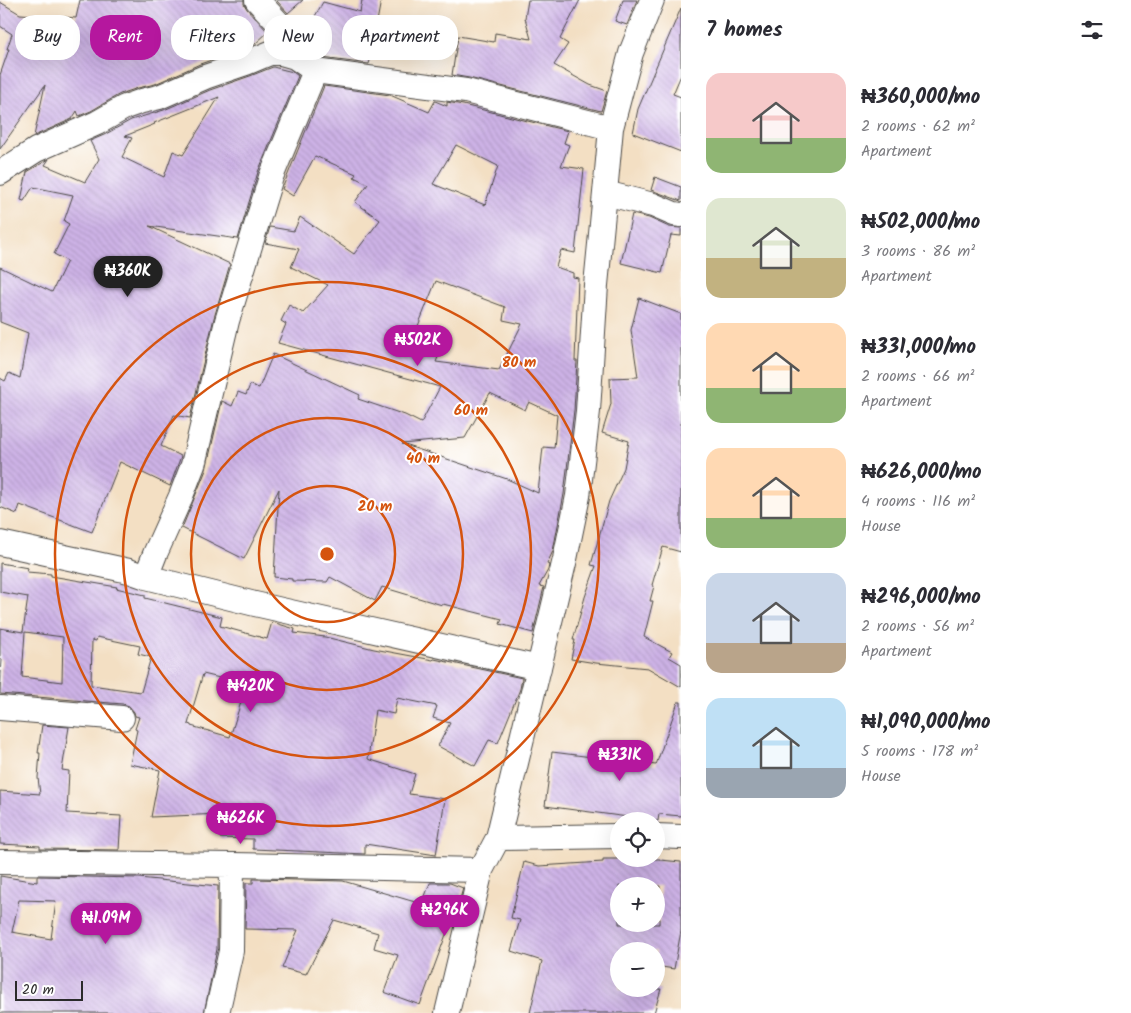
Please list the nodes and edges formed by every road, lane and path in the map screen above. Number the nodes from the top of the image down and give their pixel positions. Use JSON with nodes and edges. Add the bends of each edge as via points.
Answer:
{"nodes":[{"id":1,"x":257,"y":0,"type":"edge"},
{"id":2,"x":652,"y":0,"type":"edge"},
{"id":3,"x":315,"y":71,"type":"junction"},
{"id":4,"x":611,"y":128,"type":"junction"},
{"id":5,"x":0,"y":173,"type":"edge"},
{"id":6,"x":606,"y":192,"type":"junction"},
{"id":7,"x":681,"y":216,"type":"edge"},
{"id":8,"x":0,"y":543,"type":"edge"},
{"id":9,"x":146,"y":577,"type":"junction"},
{"id":10,"x":539,"y":668,"type":"junction"},
{"id":11,"x":0,"y":708,"type":"edge"},
{"id":12,"x":122,"y":718,"type":"dead end"},
{"id":13,"x":610,"y":836,"type":"edge"},
{"id":14,"x":665,"y":836,"type":"edge"},
{"id":15,"x":681,"y":837,"type":"edge"},
{"id":16,"x":498,"y":838,"type":"junction"},
{"id":17,"x":0,"y":862,"type":"edge"},
{"id":18,"x":232,"y":864,"type":"junction"},
{"id":19,"x":481,"y":870,"type":"junction"},
{"id":20,"x":217,"y":1013,"type":"edge"},
{"id":21,"x":447,"y":1013,"type":"edge"}],
"edges":[{"from":1,"to":3,"type":"street","via":[[284,29]]},
{"from":2,"to":4,"type":"street","via":[[632,53]]},
{"from":3,"to":4,"type":"street","via":[[466,91]]},
{"from":3,"to":5,"type":"street","via":[[295,57],[270,53],[125,107],[36,150]]},
{"from":3,"to":9,"type":"street","via":[[270,177],[226,321],[193,465]]},
{"from":4,"to":6,"type":"street"},
{"from":6,"to":7,"type":"street"},
{"from":6,"to":10,"type":"street","via":[[578,496]]},
{"from":8,"to":9,"type":"street"},
{"from":9,"to":10,"type":"street"},
{"from":10,"to":16,"type":"street"},
{"from":11,"to":12,"type":"street"},
{"from":13,"to":16,"type":"street"},
{"from":14,"to":15,"type":"street"},
{"from":16,"to":19,"type":"street"},
{"from":17,"to":18,"type":"street"},
{"from":18,"to":19,"type":"street"},
{"from":18,"to":20,"type":"street","via":[[231,951]]},
{"from":19,"to":21,"type":"street"}]}
